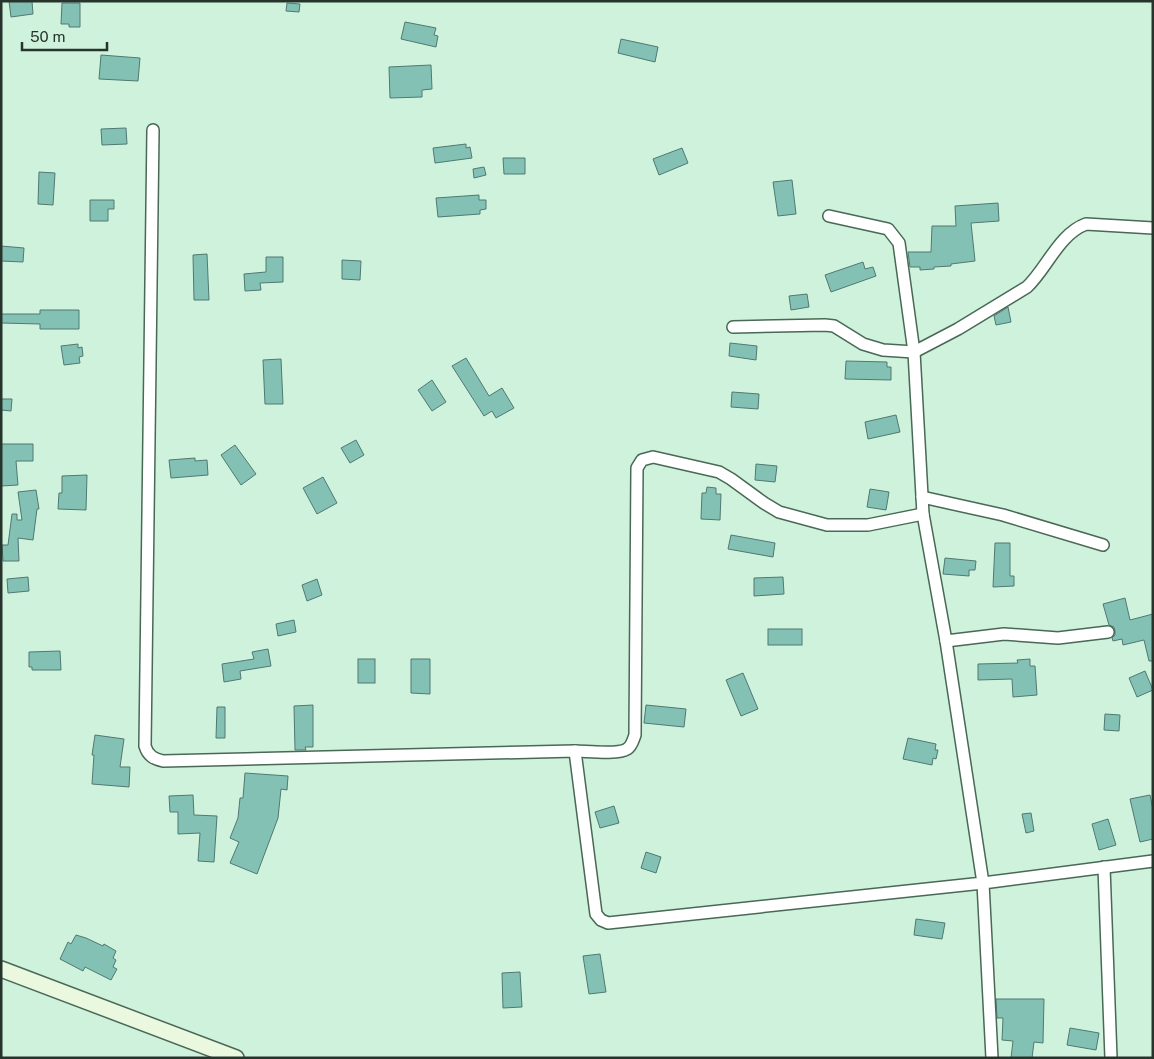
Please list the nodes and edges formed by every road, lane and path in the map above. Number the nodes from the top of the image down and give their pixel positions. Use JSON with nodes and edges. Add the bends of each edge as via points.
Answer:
{"nodes":[{"id":1,"x":153,"y":130,"type":"dead end"},
{"id":2,"x":829,"y":216,"type":"dead end"},
{"id":3,"x":1153,"y":228,"type":"edge"},
{"id":4,"x":733,"y":327,"type":"dead end"},
{"id":5,"x":914,"y":352,"type":"junction"},
{"id":6,"x":922,"y":497,"type":"junction"},
{"id":7,"x":923,"y":514,"type":"junction"},
{"id":8,"x":1103,"y":545,"type":"dead end"},
{"id":9,"x":1108,"y":632,"type":"dead end"},
{"id":10,"x":946,"y":642,"type":"junction"},
{"id":11,"x":574,"y":751,"type":"junction"},
{"id":12,"x":1153,"y":861,"type":"edge"},
{"id":13,"x":1104,"y":868,"type":"junction"},
{"id":14,"x":984,"y":883,"type":"junction"},
{"id":15,"x":1,"y":969,"type":"edge"},
{"id":16,"x":236,"y":1058,"type":"edge"},
{"id":17,"x":992,"y":1058,"type":"edge"},
{"id":18,"x":1111,"y":1058,"type":"edge"}],
"edges":[{"from":1,"to":11,"type":"street","via":[[147,753],[163,761]]},
{"from":2,"to":5,"type":"street","via":[[888,229],[899,243]]},
{"from":3,"to":5,"type":"street","via":[[1086,224],[1078,227],[1066,237],[1027,287]]},
{"from":4,"to":5,"type":"street","via":[[825,324],[863,344],[883,350]]},
{"from":5,"to":6,"type":"street"},
{"from":6,"to":7,"type":"street"},
{"from":6,"to":8,"type":"street","via":[[1003,515]]},
{"from":7,"to":10,"type":"street"},
{"from":7,"to":11,"type":"street","via":[[868,525],[827,526],[779,512],[720,472],[653,457],[642,460],[637,468],[635,735],[631,745],[619,752]]},
{"from":9,"to":10,"type":"street","via":[[1058,638],[1004,634]]},
{"from":10,"to":14,"type":"street"},
{"from":11,"to":14,"type":"street","via":[[596,914],[608,923]]},
{"from":12,"to":13,"type":"street"},
{"from":13,"to":14,"type":"street"},
{"from":13,"to":18,"type":"street"},
{"from":14,"to":17,"type":"street"},
{"from":15,"to":16,"type":"main road"}]}
